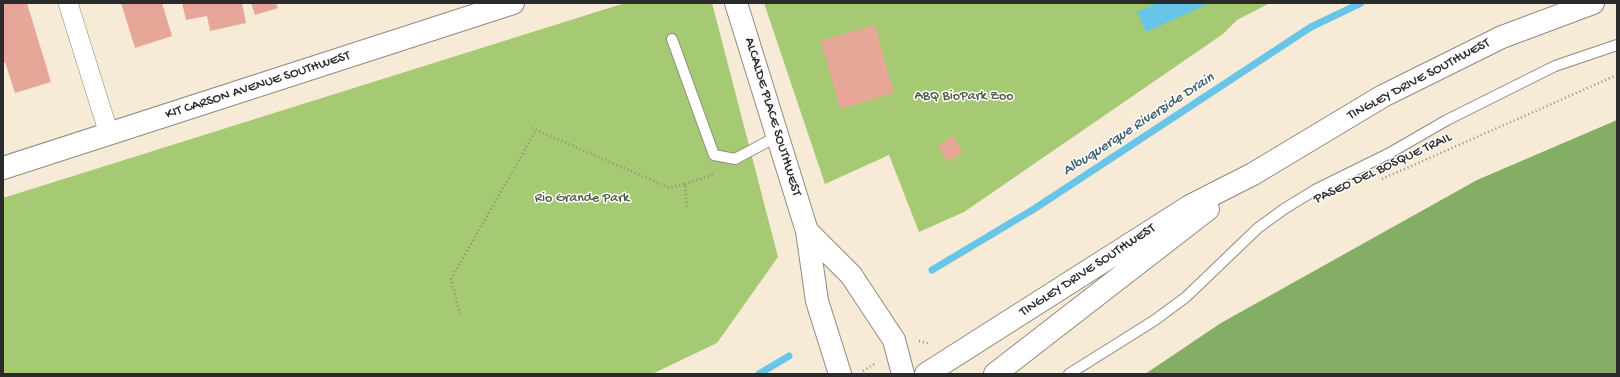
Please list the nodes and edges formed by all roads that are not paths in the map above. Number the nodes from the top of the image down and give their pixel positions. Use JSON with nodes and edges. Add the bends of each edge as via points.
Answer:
{"nodes":[{"id":1,"x":68,"y":3,"type":"edge"},
{"id":2,"x":513,"y":3,"type":"edge"},
{"id":3,"x":736,"y":3,"type":"edge"},
{"id":4,"x":1593,"y":3,"type":"edge"},
{"id":5,"x":672,"y":39,"type":"dead end"},
{"id":6,"x":1617,"y":44,"type":"edge"},
{"id":7,"x":109,"y":134,"type":"junction"},
{"id":8,"x":778,"y":136,"type":"junction"},
{"id":9,"x":3,"y":168,"type":"edge"},
{"id":10,"x":1253,"y":174,"type":"junction"},
{"id":11,"x":807,"y":231,"type":"junction"},
{"id":12,"x":840,"y":374,"type":"edge"},
{"id":13,"x":903,"y":374,"type":"edge"},
{"id":14,"x":926,"y":374,"type":"edge"},
{"id":15,"x":995,"y":374,"type":"edge"},
{"id":16,"x":1069,"y":374,"type":"edge"}],
"edges":[{"from":1,"to":7,"type":"street"},
{"from":2,"to":7,"type":"street","name":"KIT CARSON AVENUE SOUTHWEST"},
{"from":3,"to":8,"type":"street","name":"ALCALDE PLACE SOUTHWEST"},
{"from":4,"to":10,"type":"street","name":"TINGLEY DRIVE SOUTHWEST","via":[[1502,37],[1383,96]]},
{"from":5,"to":8,"type":"lane","via":[[714,155],[735,159]]},
{"from":6,"to":16,"type":"lane","via":[[1555,66],[1447,120],[1388,154],[1296,201],[1258,228],[1186,297],[1155,320]]},
{"from":7,"to":9,"type":"street","name":"KIT CARSON AVENUE SOUTHWEST"},
{"from":8,"to":11,"type":"street","name":"ALCALDE PLACE SOUTHWEST"},
{"from":10,"to":14,"type":"street","name":"TINGLEY DRIVE SOUTHWEST","via":[[1190,206]]},
{"from":10,"to":15,"type":"street","name":"TINGLEY DRIVE SOUTHWEST"},
{"from":11,"to":12,"type":"street","name":"ALCALDE PLACE SOUTHWEST","via":[[817,301]]},
{"from":11,"to":13,"type":"street","name":"ALCALDE PLACE SOUTHWEST","via":[[851,275],[894,340]]}]}
